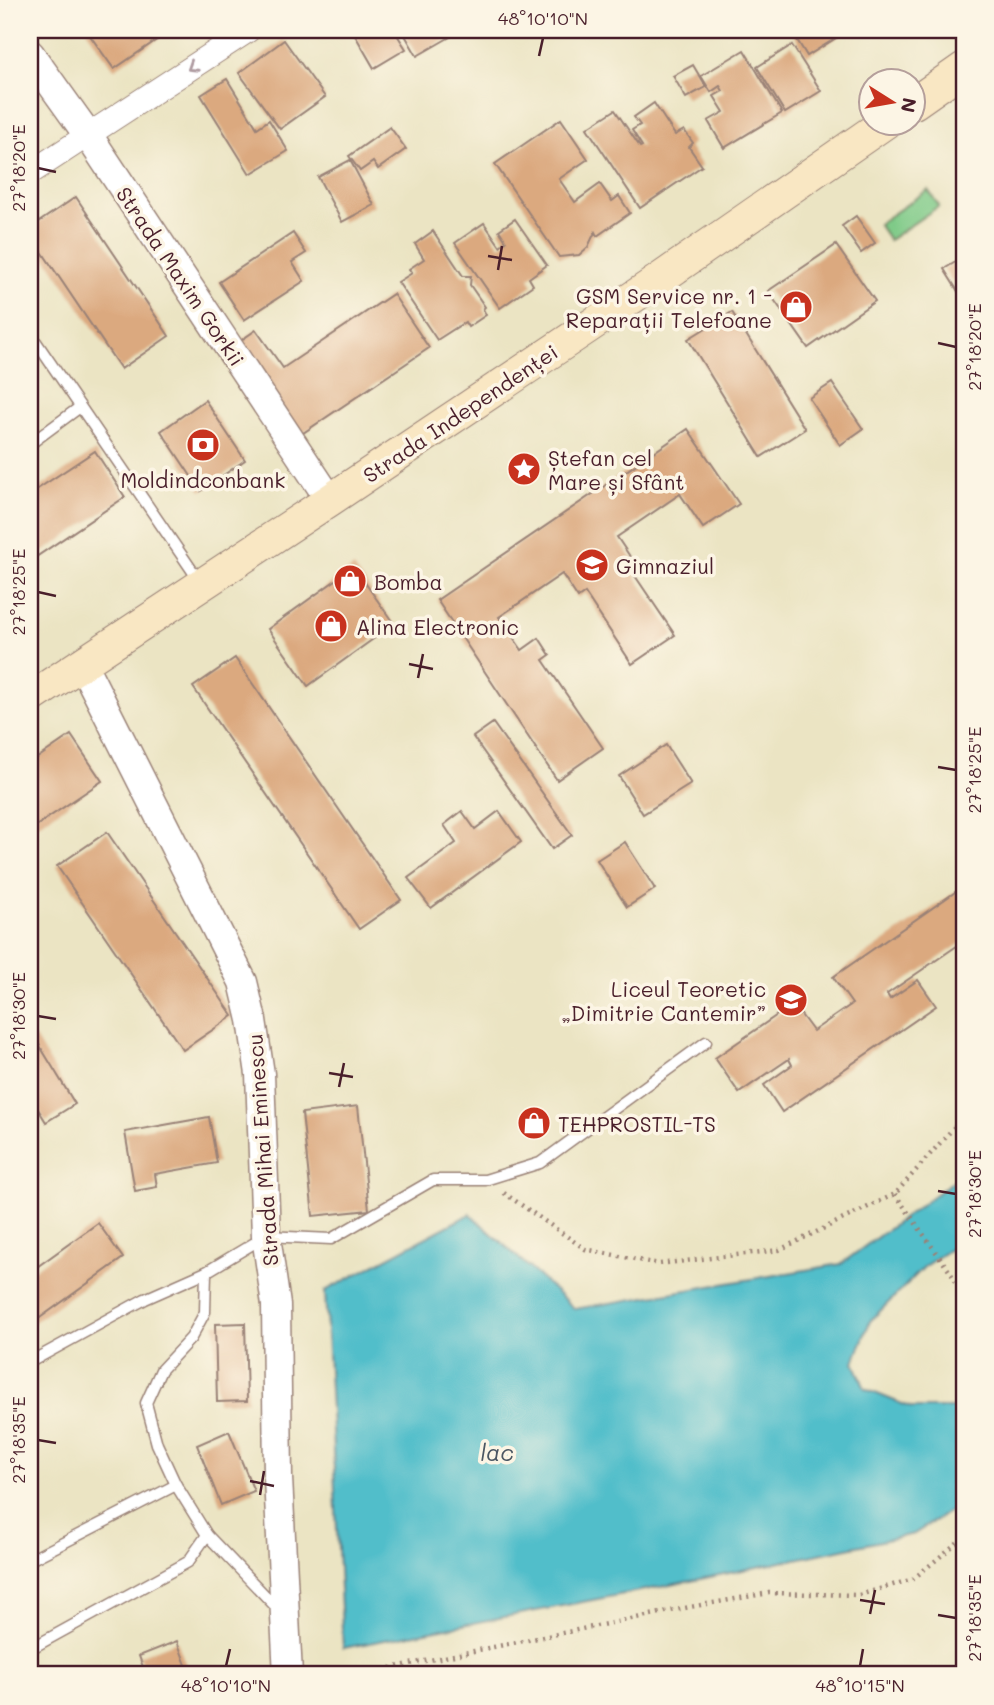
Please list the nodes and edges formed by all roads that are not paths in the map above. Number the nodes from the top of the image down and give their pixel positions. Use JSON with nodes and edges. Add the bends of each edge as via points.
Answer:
{"nodes":[{"id":1,"x":249,"y":30,"type":"edge"},
{"id":2,"x":30,"y":54,"type":"edge"},
{"id":3,"x":964,"y":68,"type":"edge"},
{"id":4,"x":928,"y":93,"type":"edge"},
{"id":5,"x":88,"y":135,"type":"junction"},
{"id":6,"x":866,"y":136,"type":"edge"},
{"id":7,"x":30,"y":173,"type":"edge"},
{"id":8,"x":30,"y":333,"type":"edge"},
{"id":9,"x":80,"y":407,"type":"junction"},
{"id":10,"x":30,"y":444,"type":"edge"},
{"id":11,"x":330,"y":500,"type":"junction"},
{"id":12,"x":201,"y":585,"type":"junction"},
{"id":13,"x":82,"y":663,"type":"junction"},
{"id":14,"x":30,"y":698,"type":"edge"},
{"id":15,"x":706,"y":1042,"type":"dead end"},
{"id":16,"x":267,"y":1236,"type":"junction"},
{"id":17,"x":206,"y":1272,"type":"junction"},
{"id":18,"x":30,"y":1363,"type":"edge"},
{"id":19,"x":176,"y":1485,"type":"junction"},
{"id":20,"x":207,"y":1535,"type":"junction"},
{"id":21,"x":30,"y":1560,"type":"edge"},
{"id":22,"x":285,"y":1617,"type":"junction"},
{"id":23,"x":30,"y":1649,"type":"edge"},
{"id":24,"x":288,"y":1675,"type":"edge"}],
"edges":[{"from":1,"to":5,"type":"street","one_way":true},
{"from":2,"to":5,"type":"street","name":"Strada Maxim Gorkii"},
{"from":3,"to":4,"type":"main road"},
{"from":5,"to":7,"type":"street"},
{"from":5,"to":11,"type":"street","name":"Strada Maxim Gorkii"},
{"from":6,"to":11,"type":"main road","name":"Strada Independenței"},
{"from":8,"to":9,"type":"lane"},
{"from":9,"to":10,"type":"lane"},
{"from":9,"to":12,"type":"lane"},
{"from":11,"to":12,"type":"main road","name":"Strada Independenței"},
{"from":12,"to":13,"type":"main road","name":"Strada Independenței"},
{"from":13,"to":14,"type":"main road","name":"Strada Independenței"},
{"from":13,"to":16,"type":"street","name":"Strada Mihai Eminescu","via":[[243,982],[260,1074]]},
{"from":15,"to":16,"type":"lane","via":[[540,1163],[485,1180],[433,1180],[331,1239]]},
{"from":16,"to":17,"type":"lane"},
{"from":16,"to":22,"type":"street","name":"Strada Mihai Eminescu","via":[[276,1305]]},
{"from":17,"to":18,"type":"lane","via":[[145,1299]]},
{"from":17,"to":19,"type":"lane","via":[[205,1312],[191,1338],[160,1370],[146,1403],[157,1444]]},
{"from":19,"to":20,"type":"lane"},
{"from":19,"to":21,"type":"lane"},
{"from":20,"to":22,"type":"lane"},
{"from":20,"to":23,"type":"lane","via":[[188,1562]]},
{"from":22,"to":24,"type":"street","name":"Strada Mihai Eminescu"}]}
